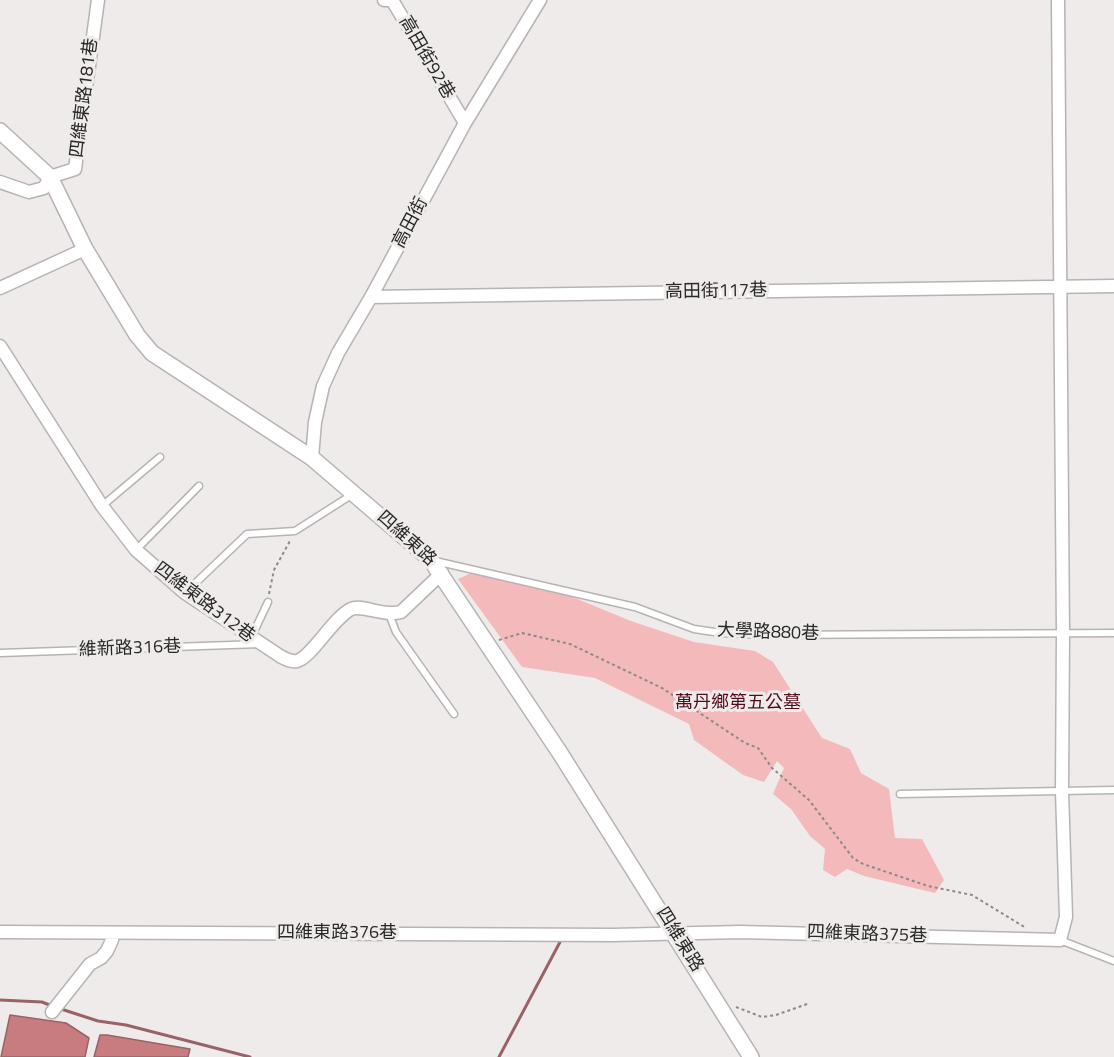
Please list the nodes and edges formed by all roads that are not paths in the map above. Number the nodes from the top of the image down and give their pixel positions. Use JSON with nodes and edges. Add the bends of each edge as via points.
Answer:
{"nodes":[{"id":1,"x":98,"y":0,"type":"edge"},
{"id":2,"x":384,"y":0,"type":"edge"},
{"id":3,"x":540,"y":0,"type":"edge"},
{"id":4,"x":1058,"y":0,"type":"edge"},
{"id":5,"x":465,"y":123,"type":"junction"},
{"id":6,"x":0,"y":131,"type":"edge"},
{"id":7,"x":50,"y":177,"type":"junction"},
{"id":8,"x":0,"y":182,"type":"edge"},
{"id":9,"x":85,"y":249,"type":"junction"},
{"id":10,"x":1114,"y":286,"type":"edge"},
{"id":11,"x":1061,"y":287,"type":"junction"},
{"id":12,"x":0,"y":288,"type":"edge"},
{"id":13,"x":371,"y":297,"type":"junction"},
{"id":14,"x":0,"y":346,"type":"edge"},
{"id":15,"x":160,"y":457,"type":"dead end"},
{"id":16,"x":312,"y":458,"type":"junction"},
{"id":17,"x":199,"y":486,"type":"dead end"},
{"id":18,"x":353,"y":494,"type":"junction"},
{"id":19,"x":102,"y":506,"type":"junction"},
{"id":20,"x":136,"y":550,"type":"junction"},
{"id":21,"x":431,"y":560,"type":"junction"},
{"id":22,"x":442,"y":573,"type":"junction"},
{"id":23,"x":185,"y":593,"type":"junction"},
{"id":24,"x":268,"y":602,"type":"road end"},
{"id":25,"x":389,"y":614,"type":"junction"},
{"id":26,"x":1063,"y":633,"type":"junction"},
{"id":27,"x":1114,"y":633,"type":"edge"},
{"id":28,"x":256,"y":641,"type":"junction"},
{"id":29,"x":0,"y":653,"type":"edge"},
{"id":30,"x":454,"y":714,"type":"dead end"},
{"id":31,"x":1114,"y":790,"type":"edge"},
{"id":32,"x":1062,"y":791,"type":"junction"},
{"id":33,"x":900,"y":794,"type":"dead end"},
{"id":34,"x":0,"y":932,"type":"edge"},
{"id":35,"x":674,"y":932,"type":"junction"},
{"id":36,"x":112,"y":933,"type":"junction"},
{"id":37,"x":1060,"y":940,"type":"junction"},
{"id":38,"x":1114,"y":961,"type":"edge"},
{"id":39,"x":52,"y":1012,"type":"dead end"},
{"id":40,"x":751,"y":1057,"type":"edge"}],
"edges":[{"from":1,"to":7,"type":"street","name":"四維東路181巷","via":[[75,169]]},
{"from":2,"to":5,"type":"street","name":"高田街92巷","via":[[392,0]]},
{"from":3,"to":5,"type":"street","name":"高田街"},
{"from":4,"to":11,"type":"street"},
{"from":5,"to":13,"type":"street","name":"高田街"},
{"from":6,"to":7,"type":"street","name":"四維東路"},
{"from":7,"to":8,"type":"street","via":[[44,188],[29,192]]},
{"from":7,"to":9,"type":"street","name":"四維東路"},
{"from":9,"to":12,"type":"street"},
{"from":9,"to":16,"type":"street","name":"四維東路","via":[[152,353]]},
{"from":10,"to":11,"type":"street","name":"高田街117巷"},
{"from":11,"to":13,"type":"street","name":"高田街117巷"},
{"from":11,"to":26,"type":"street"},
{"from":13,"to":16,"type":"street","name":"高田街","via":[[323,386]]},
{"from":14,"to":19,"type":"street","name":"四維東路312巷"},
{"from":15,"to":19,"type":"lane"},
{"from":16,"to":18,"type":"street","name":"四維東路"},
{"from":17,"to":20,"type":"lane"},
{"from":18,"to":21,"type":"street","name":"四維東路"},
{"from":18,"to":23,"type":"lane","via":[[295,531],[247,534]]},
{"from":19,"to":20,"type":"street","name":"四維東路312巷"},
{"from":20,"to":23,"type":"street","name":"四維東路312巷"},
{"from":21,"to":22,"type":"street","name":"四維東路"},
{"from":21,"to":26,"type":"lane","name":"大學路880巷","via":[[635,607],[694,629],[721,633]]},
{"from":22,"to":25,"type":"street","via":[[401,612]]},
{"from":22,"to":35,"type":"street","name":"四維東路"},
{"from":23,"to":28,"type":"street","name":"四維東路312巷"},
{"from":24,"to":28,"type":"lane"},
{"from":25,"to":28,"type":"street","name":"四維東路312巷","via":[[352,609],[296,661]]},
{"from":25,"to":30,"type":"lane","via":[[396,632]]},
{"from":26,"to":27,"type":"lane","name":"大學路880巷"},
{"from":26,"to":32,"type":"street"},
{"from":28,"to":29,"type":"lane","name":"維新路316巷"},
{"from":31,"to":32,"type":"lane"},
{"from":32,"to":33,"type":"lane"},
{"from":32,"to":37,"type":"street","via":[[1066,917]]},
{"from":34,"to":36,"type":"street","name":"四維東路376巷"},
{"from":35,"to":36,"type":"street","name":"四維東路376巷"},
{"from":35,"to":37,"type":"street","name":"四維東路375巷"},
{"from":35,"to":40,"type":"street","name":"四維東路"},
{"from":36,"to":39,"type":"street","via":[[107,951],[90,964]]},
{"from":37,"to":38,"type":"lane"}]}
